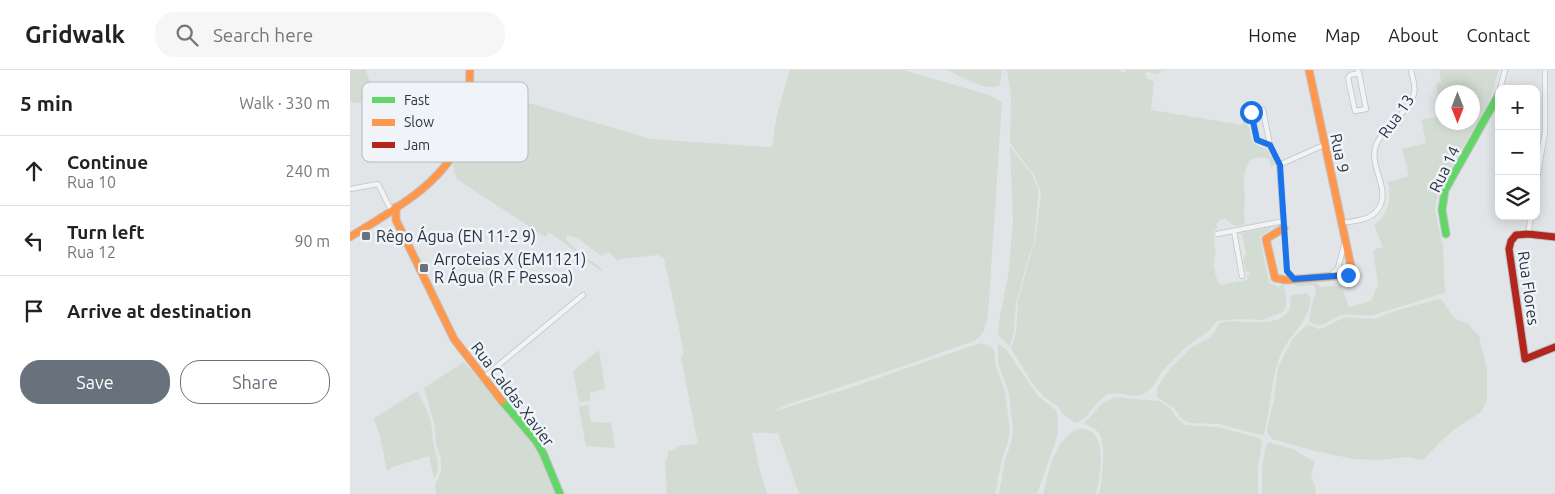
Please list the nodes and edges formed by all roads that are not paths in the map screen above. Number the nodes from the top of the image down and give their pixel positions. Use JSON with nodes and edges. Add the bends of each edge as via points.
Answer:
{"nodes":[{"id":1,"x":1309,"y":70,"type":"edge"},
{"id":2,"x":1411,"y":70,"type":"edge"},
{"id":3,"x":1505,"y":70,"type":"edge"},
{"id":4,"x":1547,"y":71,"type":"edge"},
{"id":5,"x":1358,"y":72,"type":"edge"},
{"id":6,"x":1501,"y":85,"type":"edge"},
{"id":7,"x":1495,"y":103,"type":"edge"},
{"id":8,"x":1270,"y":145,"type":"junction"},
{"id":9,"x":1324,"y":145,"type":"junction"},
{"id":10,"x":448,"y":162,"type":"edge"},
{"id":11,"x":1280,"y":165,"type":"junction"},
{"id":12,"x":1538,"y":175,"type":"edge"},
{"id":13,"x":350,"y":189,"type":"edge"},
{"id":14,"x":391,"y":210,"type":"junction"},
{"id":15,"x":396,"y":220,"type":"junction"},
{"id":16,"x":1530,"y":220,"type":"edge"},
{"id":17,"x":1340,"y":223,"type":"junction"},
{"id":18,"x":1284,"y":225,"type":"junction"},
{"id":19,"x":1234,"y":231,"type":"junction"},
{"id":20,"x":1217,"y":234,"type":"dead end"},
{"id":21,"x":1446,"y":234,"type":"dead end"},
{"id":22,"x":1528,"y":234,"type":"junction"},
{"id":23,"x":350,"y":237,"type":"edge"},
{"id":24,"x":1555,"y":237,"type":"edge"},
{"id":25,"x":1345,"y":242,"type":"junction"},
{"id":26,"x":1242,"y":276,"type":"dead end"},
{"id":27,"x":1330,"y":277,"type":"junction"},
{"id":28,"x":1294,"y":279,"type":"junction"},
{"id":29,"x":583,"y":294,"type":"dead end"},
{"id":30,"x":1555,"y":347,"type":"edge"},
{"id":31,"x":483,"y":378,"type":"junction"},
{"id":32,"x":560,"y":494,"type":"edge"}],
"edges":[{"from":1,"to":9,"type":"street","name":"Rua 9"},
{"from":2,"to":17,"type":"street","name":"Rua 13","via":[[1415,87],[1412,100],[1379,139],[1375,150],[1382,189],[1378,210],[1371,216]]},
{"from":3,"to":6,"type":"street"},
{"from":4,"to":12,"type":"street","via":[[1545,132]]},
{"from":5,"to":5,"type":"street","via":[[1348,78],[1355,111],[1366,110]]},
{"from":7,"to":21,"type":"street","name":"Rua 14","via":[[1445,190],[1442,210]]},
{"from":8,"to":8,"type":"street","via":[[1257,140],[1251,112],[1264,110]]},
{"from":8,"to":11,"type":"street"},
{"from":9,"to":11,"type":"street"},
{"from":9,"to":17,"type":"street","name":"Rua 9"},
{"from":10,"to":14,"type":"street","via":[[428,184]]},
{"from":11,"to":18,"type":"street"},
{"from":13,"to":14,"type":"street","via":[[378,184]]},
{"from":14,"to":15,"type":"street"},
{"from":14,"to":15,"type":"street"},
{"from":14,"to":23,"type":"street"},
{"from":15,"to":31,"type":"street","name":"Rua Caldas Xavier","via":[[454,339]]},
{"from":16,"to":22,"type":"street"},
{"from":17,"to":25,"type":"street","name":"Rua 9"},
{"from":18,"to":19,"type":"street"},
{"from":18,"to":28,"type":"street","via":[[1287,271]]},
{"from":18,"to":28,"type":"street","via":[[1266,239],[1275,278]]},
{"from":19,"to":20,"type":"street"},
{"from":19,"to":26,"type":"street"},
{"from":22,"to":24,"type":"street"},
{"from":22,"to":30,"type":"street","name":"Rua Flores","via":[[1516,235],[1509,249],[1525,359]]},
{"from":25,"to":27,"type":"street","name":"Rua 9","via":[[1338,268]]},
{"from":25,"to":27,"type":"street","name":"Rua 9","via":[[1352,270],[1348,275]]},
{"from":27,"to":28,"type":"street"},
{"from":29,"to":31,"type":"street"},
{"from":31,"to":32,"type":"street","name":"Rua Caldas Xavier","via":[[536,441]]}]}
